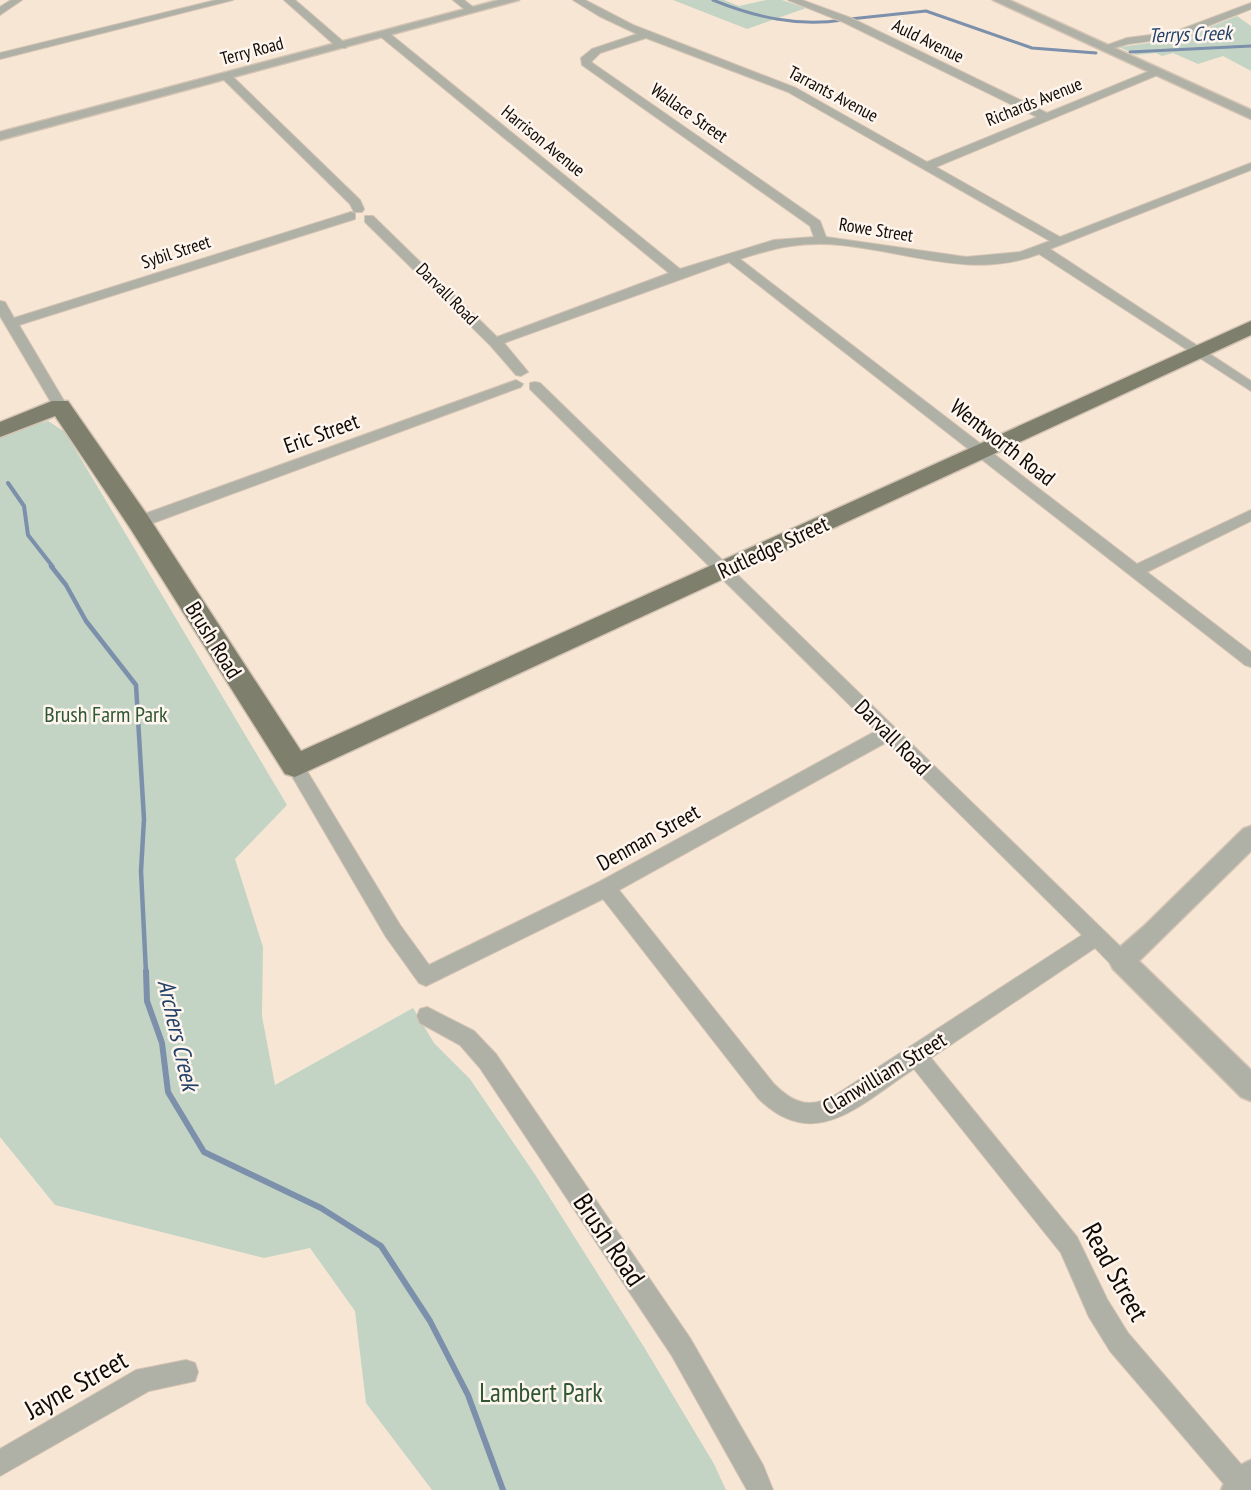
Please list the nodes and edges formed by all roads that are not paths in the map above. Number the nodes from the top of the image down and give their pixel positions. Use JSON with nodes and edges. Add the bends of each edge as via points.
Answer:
{"nodes":[{"id":1,"x":17,"y":0,"type":"edge"},
{"id":2,"x":228,"y":0,"type":"edge"},
{"id":3,"x":289,"y":0,"type":"edge"},
{"id":4,"x":458,"y":0,"type":"edge"},
{"id":5,"x":513,"y":0,"type":"edge"},
{"id":6,"x":578,"y":0,"type":"edge"},
{"id":7,"x":794,"y":0,"type":"edge"},
{"id":8,"x":999,"y":0,"type":"edge"},
{"id":9,"x":1251,"y":6,"type":"edge"},
{"id":10,"x":473,"y":11,"type":"junction"},
{"id":11,"x":0,"y":12,"type":"edge"},
{"id":12,"x":647,"y":34,"type":"junction"},
{"id":13,"x":385,"y":35,"type":"junction"},
{"id":14,"x":342,"y":46,"type":"junction"},
{"id":15,"x":1104,"y":48,"type":"junction"},
{"id":16,"x":0,"y":56,"type":"edge"},
{"id":17,"x":1156,"y":72,"type":"junction"},
{"id":18,"x":227,"y":77,"type":"junction"},
{"id":19,"x":1251,"y":115,"type":"edge"},
{"id":20,"x":1046,"y":117,"type":"junction"},
{"id":21,"x":0,"y":136,"type":"edge"},
{"id":22,"x":927,"y":166,"type":"junction"},
{"id":23,"x":1251,"y":166,"type":"edge"},
{"id":24,"x":355,"y":213,"type":"junction"},
{"id":25,"x":821,"y":240,"type":"junction"},
{"id":26,"x":1061,"y":242,"type":"junction"},
{"id":27,"x":1041,"y":249,"type":"junction"},
{"id":28,"x":729,"y":256,"type":"junction"},
{"id":29,"x":678,"y":274,"type":"junction"},
{"id":30,"x":0,"y":305,"type":"edge"},
{"id":31,"x":12,"y":323,"type":"junction"},
{"id":32,"x":1251,"y":327,"type":"edge"},
{"id":33,"x":495,"y":342,"type":"junction"},
{"id":34,"x":1197,"y":352,"type":"junction"},
{"id":35,"x":519,"y":378,"type":"junction"},
{"id":36,"x":1251,"y":387,"type":"edge"},
{"id":37,"x":60,"y":406,"type":"junction"},
{"id":38,"x":0,"y":430,"type":"edge"},
{"id":39,"x":982,"y":452,"type":"junction"},
{"id":40,"x":1251,"y":515,"type":"edge"},
{"id":41,"x":139,"y":522,"type":"junction"},
{"id":42,"x":724,"y":570,"type":"junction"},
{"id":43,"x":1136,"y":572,"type":"junction"},
{"id":44,"x":1251,"y":661,"type":"edge"},
{"id":45,"x":889,"y":732,"type":"junction"},
{"id":46,"x":295,"y":766,"type":"junction"},
{"id":47,"x":1251,"y":836,"type":"edge"},
{"id":48,"x":606,"y":888,"type":"junction"},
{"id":49,"x":1096,"y":936,"type":"junction"},
{"id":50,"x":1122,"y":961,"type":"junction"},
{"id":51,"x":426,"y":977,"type":"joint"},
{"id":52,"x":427,"y":1016,"type":"dead end"},
{"id":53,"x":916,"y":1056,"type":"junction"},
{"id":54,"x":1251,"y":1088,"type":"edge"},
{"id":55,"x":186,"y":1372,"type":"dead end"},
{"id":56,"x":0,"y":1462,"type":"edge"},
{"id":57,"x":1244,"y":1484,"type":"edge"},
{"id":58,"x":760,"y":1490,"type":"edge"}],
"edges":[{"from":1,"to":11,"type":"street"},
{"from":2,"to":16,"type":"street"},
{"from":3,"to":14,"type":"street"},
{"from":4,"to":10,"type":"street"},
{"from":5,"to":10,"type":"street","name":"Terry Road"},
{"from":6,"to":12,"type":"street","name":"Tarrants Avenue"},
{"from":7,"to":20,"type":"street","name":"Auld Avenue","via":[[847,20]]},
{"from":8,"to":15,"type":"street"},
{"from":9,"to":15,"type":"street","via":[[1176,35]]},
{"from":10,"to":13,"type":"street","name":"Terry Road"},
{"from":12,"to":22,"type":"street","name":"Tarrants Avenue","via":[[792,90]]},
{"from":12,"to":25,"type":"street","name":"Wallace Street","via":[[596,51],[586,58],[586,63],[816,224]]},
{"from":13,"to":14,"type":"street","name":"Terry Road"},
{"from":13,"to":29,"type":"street","name":"Harrison Avenue"},
{"from":14,"to":18,"type":"street","name":"Terry Road"},
{"from":15,"to":17,"type":"street"},
{"from":17,"to":19,"type":"street"},
{"from":17,"to":20,"type":"street","name":"Richards Avenue"},
{"from":18,"to":21,"type":"street","name":"Terry Road"},
{"from":18,"to":24,"type":"street","via":[[356,203]]},
{"from":20,"to":22,"type":"street","name":"Richards Avenue"},
{"from":22,"to":26,"type":"street","name":"Tarrants Avenue"},
{"from":23,"to":26,"type":"street","name":"Rowe Street"},
{"from":24,"to":31,"type":"street","name":"Sybil Street"},
{"from":24,"to":33,"type":"street","name":"Darvall Road","via":[[373,210],[375,215],[369,219]]},
{"from":25,"to":27,"type":"street","name":"Rowe Street","via":[[966,261],[1005,259]]},
{"from":25,"to":28,"type":"street","name":"Rowe Street","via":[[774,244]]},
{"from":26,"to":27,"type":"street","name":"Rowe Street"},
{"from":27,"to":34,"type":"street"},
{"from":28,"to":29,"type":"street","name":"Rowe Street"},
{"from":28,"to":39,"type":"street","name":"Wentworth Road"},
{"from":29,"to":33,"type":"street","name":"Rowe Street"},
{"from":30,"to":31,"type":"street","name":"Brush Road"},
{"from":31,"to":37,"type":"street","name":"Brush Road"},
{"from":32,"to":34,"type":"main road","name":"Rutledge Street"},
{"from":33,"to":35,"type":"street","name":"Darvall Road"},
{"from":34,"to":36,"type":"street"},
{"from":34,"to":39,"type":"main road","name":"Rutledge Street"},
{"from":35,"to":41,"type":"street","name":"Eric Street"},
{"from":35,"to":42,"type":"street","name":"Darvall Road","via":[[538,374],[542,380],[535,386]]},
{"from":37,"to":38,"type":"main road"},
{"from":37,"to":41,"type":"main road","name":"Brush Road"},
{"from":39,"to":42,"type":"main road","name":"Rutledge Street"},
{"from":39,"to":43,"type":"street","name":"Wentworth Road"},
{"from":40,"to":43,"type":"street"},
{"from":41,"to":46,"type":"main road","name":"Brush Road"},
{"from":42,"to":45,"type":"street","name":"Darvall Road"},
{"from":42,"to":46,"type":"main road","name":"Rutledge Street"},
{"from":43,"to":44,"type":"street","name":"Wentworth Road"},
{"from":45,"to":48,"type":"street","name":"Denman Street"},
{"from":45,"to":49,"type":"street","name":"Darvall Road"},
{"from":46,"to":51,"type":"street","name":"Brush Road","via":[[393,931]]},
{"from":47,"to":50,"type":"street"},
{"from":48,"to":51,"type":"street","name":"Denman Street"},
{"from":48,"to":53,"type":"street","name":"Clanwilliam Street","via":[[766,1091],[794,1113],[822,1113]]},
{"from":49,"to":50,"type":"street","name":"Darvall Road"},
{"from":49,"to":53,"type":"street","name":"Clanwilliam Street"},
{"from":50,"to":54,"type":"street","name":"Darvall Road"},
{"from":52,"to":58,"type":"street","name":"Brush Road","via":[[467,1038],[488,1061],[681,1347]]},
{"from":53,"to":57,"type":"street","name":"Read Street","via":[[1069,1245],[1098,1308],[1119,1342]]},
{"from":55,"to":56,"type":"street","name":"Jayne Street","via":[[145,1379]]}]}
